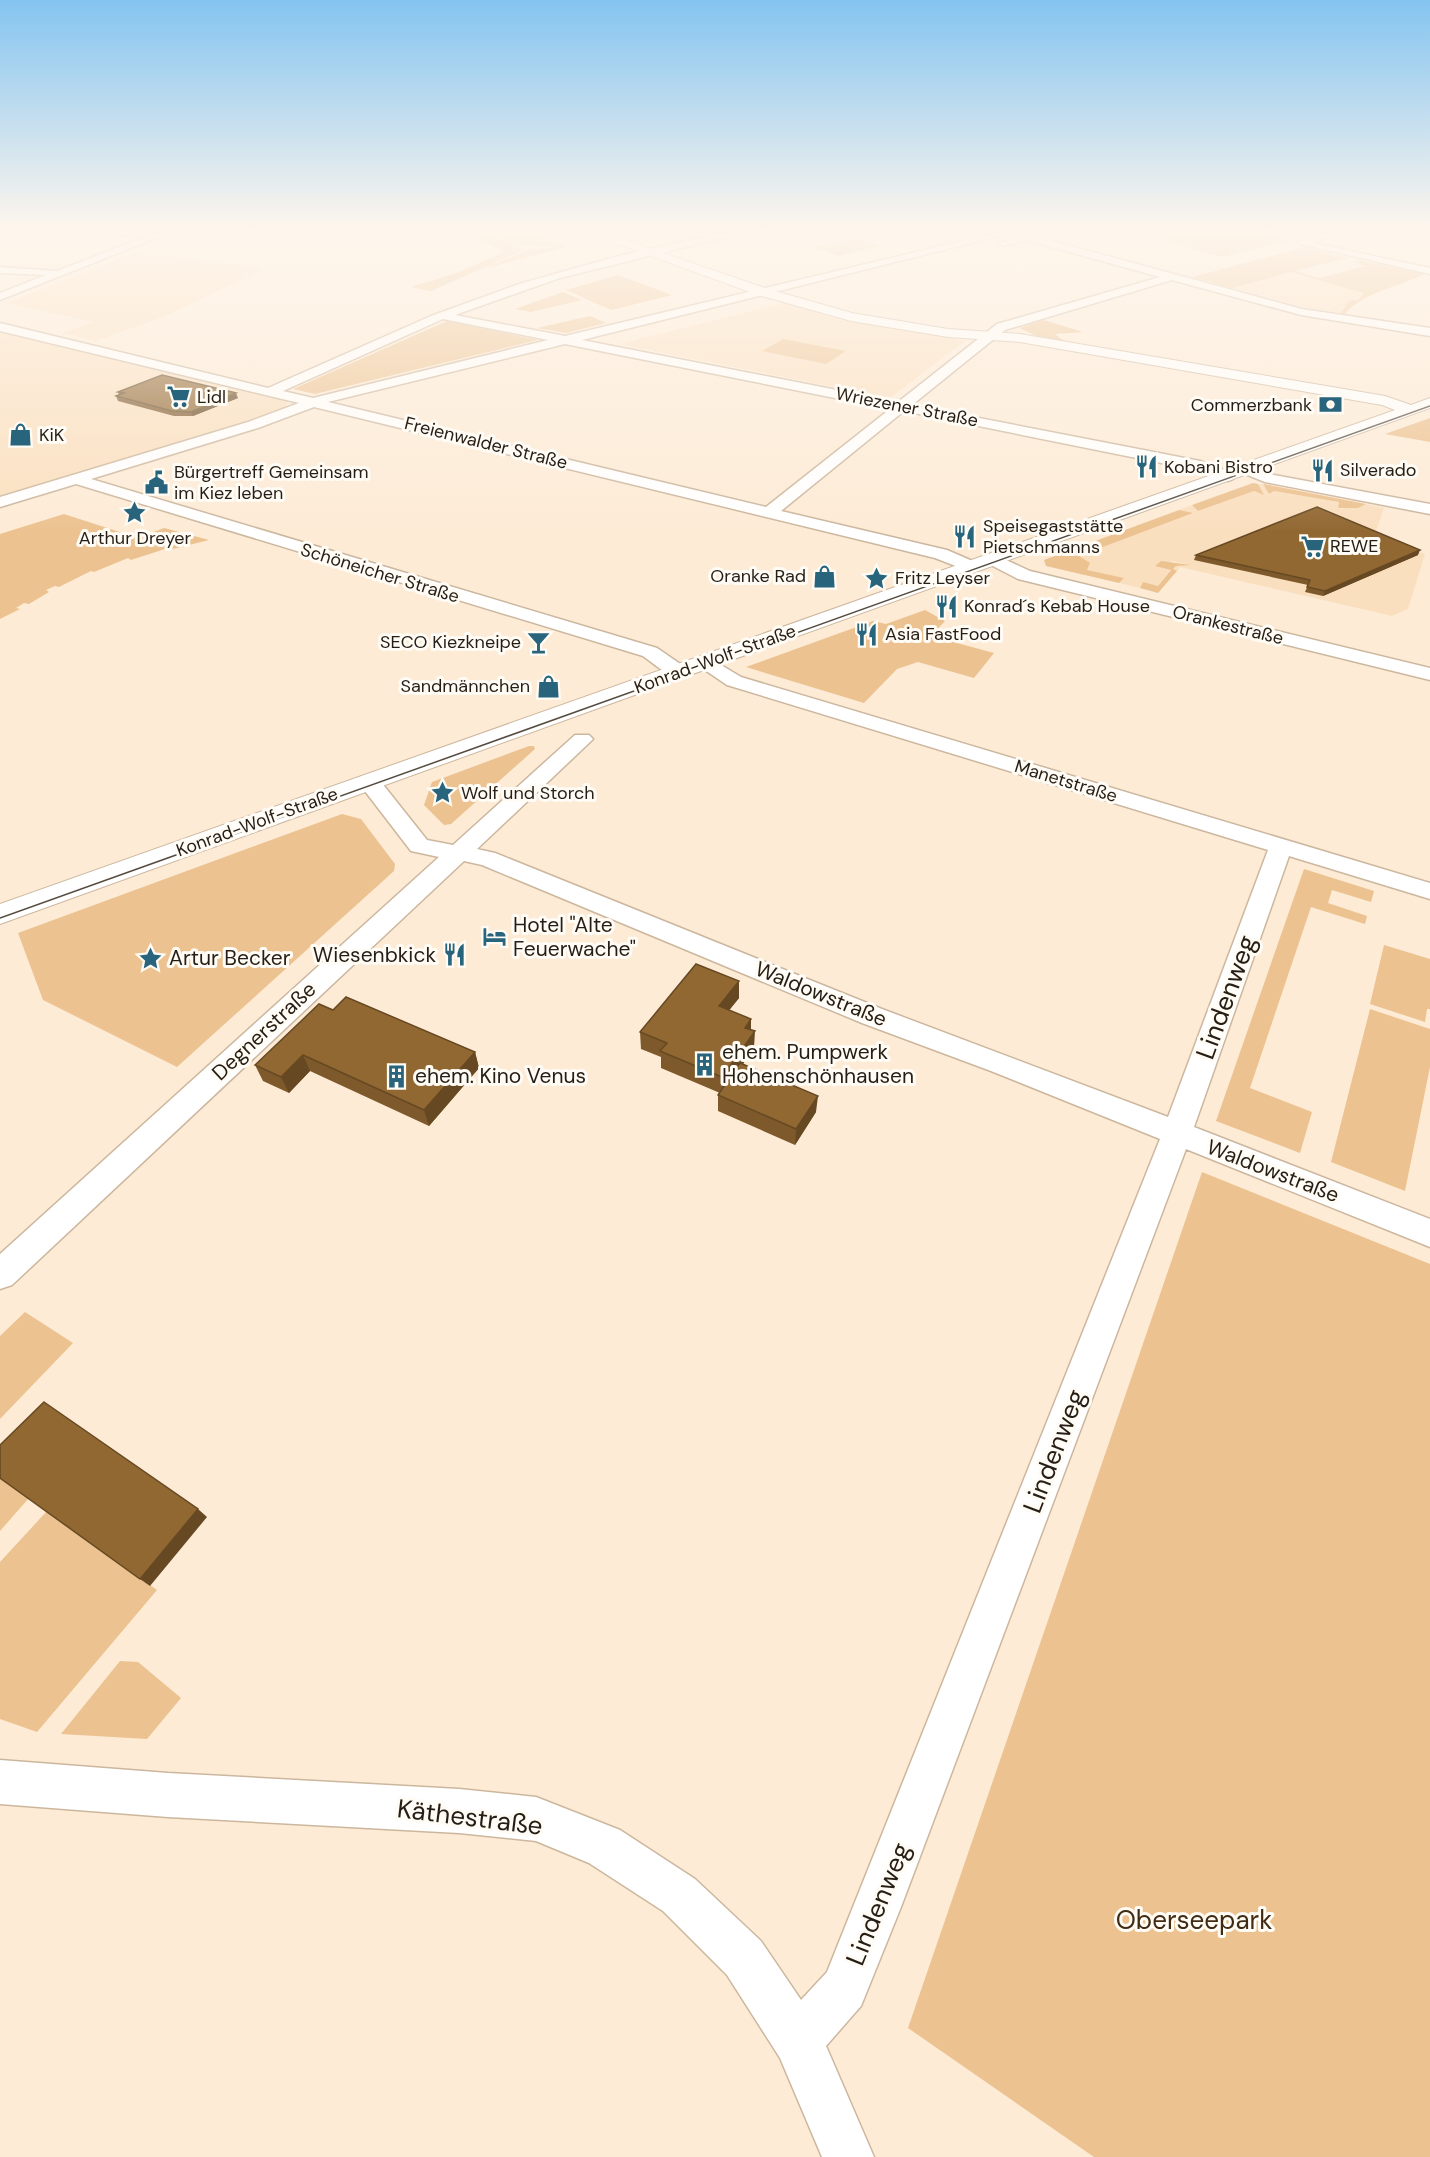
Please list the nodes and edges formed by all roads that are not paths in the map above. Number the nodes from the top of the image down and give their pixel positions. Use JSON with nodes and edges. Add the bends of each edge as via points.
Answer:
{"nodes":[{"id":1,"x":11,"y":330,"type":"edge"},
{"id":2,"x":413,"y":330,"type":"edge"},
{"id":3,"x":513,"y":330,"type":"edge"},
{"id":4,"x":608,"y":330,"type":"edge"},
{"id":5,"x":653,"y":330,"type":"edge"},
{"id":6,"x":928,"y":330,"type":"edge"},
{"id":7,"x":998,"y":330,"type":"edge"},
{"id":8,"x":1415,"y":330,"type":"edge"},
{"id":9,"x":1430,"y":332,"type":"edge"},
{"id":10,"x":990,"y":336,"type":"junction"},
{"id":11,"x":565,"y":340,"type":"junction"},
{"id":12,"x":590,"y":345,"type":"junction"},
{"id":13,"x":270,"y":392,"type":"junction"},
{"id":14,"x":312,"y":401,"type":"junction"},
{"id":15,"x":1430,"y":404,"type":"edge"},
{"id":16,"x":902,"y":406,"type":"junction"},
{"id":17,"x":336,"y":407,"type":"junction"},
{"id":18,"x":1411,"y":410,"type":"junction"},
{"id":19,"x":254,"y":425,"type":"junction"},
{"id":20,"x":1236,"y":472,"type":"junction"},
{"id":21,"x":78,"y":479,"type":"junction"},
{"id":22,"x":0,"y":502,"type":"edge"},
{"id":23,"x":1430,"y":509,"type":"edge"},
{"id":24,"x":769,"y":512,"type":"junction"},
{"id":25,"x":993,"y":559,"type":"junction"},
{"id":26,"x":971,"y":567,"type":"junction"},
{"id":27,"x":706,"y":662,"type":"junction"},
{"id":28,"x":679,"y":672,"type":"junction"},
{"id":29,"x":1430,"y":674,"type":"edge"},
{"id":30,"x":582,"y":739,"type":"dead end"},
{"id":31,"x":369,"y":782,"type":"junction"},
{"id":32,"x":1281,"y":846,"type":"junction"},
{"id":33,"x":458,"y":853,"type":"junction"},
{"id":34,"x":1430,"y":891,"type":"edge"},
{"id":35,"x":0,"y":914,"type":"edge"},
{"id":36,"x":1177,"y":1133,"type":"junction"},
{"id":37,"x":1430,"y":1233,"type":"edge"},
{"id":38,"x":0,"y":1275,"type":"edge"},
{"id":39,"x":0,"y":1782,"type":"edge"},
{"id":40,"x":798,"y":2040,"type":"junction"},
{"id":41,"x":848,"y":2157,"type":"edge"}],
"edges":[{"from":1,"to":13,"type":"street","name":"Freienwalder Straße"},
{"from":2,"to":13,"type":"street"},
{"from":3,"to":11,"type":"street","name":"Wriezener Straße"},
{"from":4,"to":11,"type":"street"},
{"from":5,"to":12,"type":"street"},
{"from":6,"to":10,"type":"main road"},
{"from":7,"to":10,"type":"street"},
{"from":8,"to":9,"type":"street"},
{"from":10,"to":16,"type":"street"},
{"from":10,"to":18,"type":"main road","via":[[1029,339],[1371,399]]},
{"from":11,"to":12,"type":"street","name":"Wriezener Straße"},
{"from":11,"to":14,"type":"street"},
{"from":12,"to":16,"type":"street","name":"Wriezener Straße"},
{"from":12,"to":17,"type":"street"},
{"from":13,"to":14,"type":"street","name":"Freienwalder Straße"},
{"from":14,"to":17,"type":"street","name":"Freienwalder Straße"},
{"from":14,"to":19,"type":"street"},
{"from":15,"to":18,"type":"main road","name":"Konrad-Wolf-Straße"},
{"from":16,"to":20,"type":"street","name":"Wriezener Straße"},
{"from":16,"to":24,"type":"street"},
{"from":17,"to":19,"type":"street"},
{"from":17,"to":24,"type":"street","name":"Freienwalder Straße"},
{"from":18,"to":20,"type":"main road","name":"Konrad-Wolf-Straße"},
{"from":19,"to":21,"type":"street"},
{"from":20,"to":23,"type":"street","name":"Wriezener Straße"},
{"from":20,"to":25,"type":"main road","name":"Konrad-Wolf-Straße"},
{"from":21,"to":22,"type":"street"},
{"from":21,"to":28,"type":"street","name":"Schöneicher Straße","via":[[650,652]]},
{"from":24,"to":26,"type":"street","name":"Freienwalder Straße","via":[[941,555]]},
{"from":25,"to":26,"type":"main road","name":"Konrad-Wolf-Straße"},
{"from":25,"to":29,"type":"street","name":"Orankestraße","via":[[1024,575]]},
{"from":26,"to":27,"type":"main road","name":"Konrad-Wolf-Straße"},
{"from":27,"to":28,"type":"main road","name":"Konrad-Wolf-Straße"},
{"from":27,"to":32,"type":"street","name":"Manetstraße","via":[[734,681]]},
{"from":28,"to":31,"type":"main road","name":"Konrad-Wolf-Straße"},
{"from":30,"to":33,"type":"street","name":"Degnerstraße"},
{"from":31,"to":33,"type":"street","name":"Waldowstraße","via":[[418,846]]},
{"from":31,"to":35,"type":"main road","name":"Konrad-Wolf-Straße"},
{"from":32,"to":34,"type":"street","name":"Manetstraße"},
{"from":32,"to":36,"type":"street","name":"Lindenweg"},
{"from":33,"to":36,"type":"street","name":"Waldowstraße","via":[[487,858],[872,1016]]},
{"from":33,"to":38,"type":"street","name":"Degnerstraße"},
{"from":36,"to":37,"type":"street","name":"Waldowstraße"},
{"from":36,"to":40,"type":"street","name":"Lindenweg","via":[[844,1989]]},
{"from":39,"to":40,"type":"street","name":"Käthestraße","via":[[459,1810],[536,1819],[604,1846],[679,1895],[744,1958]]},
{"from":40,"to":41,"type":"street","name":"Käthestraße"}]}
